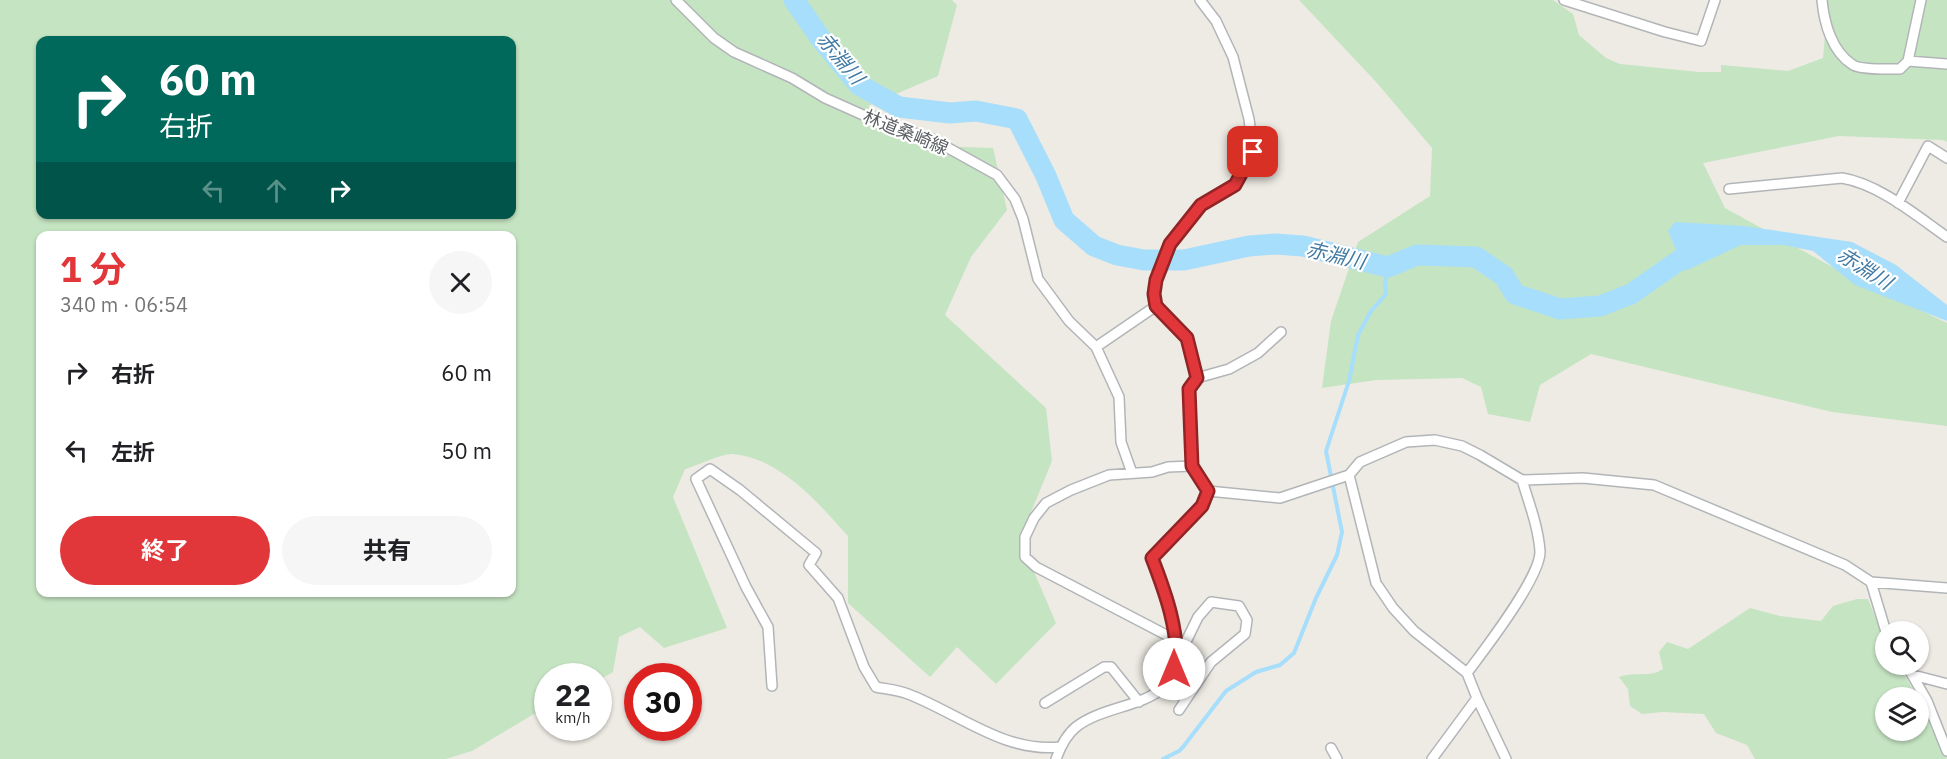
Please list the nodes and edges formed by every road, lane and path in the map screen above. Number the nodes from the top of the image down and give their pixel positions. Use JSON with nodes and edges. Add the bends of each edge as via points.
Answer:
{"nodes":[{"id":1,"x":676,"y":0,"type":"edge"},
{"id":2,"x":1200,"y":0,"type":"edge"},
{"id":3,"x":1564,"y":0,"type":"edge"},
{"id":4,"x":1715,"y":0,"type":"edge"},
{"id":5,"x":1822,"y":0,"type":"edge"},
{"id":6,"x":1921,"y":0,"type":"edge"},
{"id":7,"x":1908,"y":61,"type":"junction"},
{"id":8,"x":1947,"y":64,"type":"edge"},
{"id":9,"x":1947,"y":158,"type":"edge"},
{"id":10,"x":1729,"y":189,"type":"dead end"},
{"id":11,"x":1898,"y":203,"type":"junction"},
{"id":12,"x":1947,"y":237,"type":"edge"},
{"id":13,"x":1156,"y":306,"type":"junction"},
{"id":14,"x":1281,"y":332,"type":"dead end"},
{"id":15,"x":1096,"y":347,"type":"junction"},
{"id":16,"x":1197,"y":378,"type":"junction"},
{"id":17,"x":1192,"y":466,"type":"junction"},
{"id":18,"x":1132,"y":473,"type":"junction"},
{"id":19,"x":1346,"y":476,"type":"junction"},
{"id":20,"x":1522,"y":480,"type":"junction"},
{"id":21,"x":1208,"y":491,"type":"junction"},
{"id":22,"x":1871,"y":582,"type":"junction"},
{"id":23,"x":1947,"y":588,"type":"edge"},
{"id":24,"x":1883,"y":621,"type":"edge"},
{"id":25,"x":1174,"y":639,"type":"junction"},
{"id":26,"x":1177,"y":660,"type":"junction"},
{"id":27,"x":1467,"y":673,"type":"junction"},
{"id":28,"x":1913,"y":675,"type":"joint"},
{"id":29,"x":1947,"y":684,"type":"edge"},
{"id":30,"x":772,"y":686,"type":"dead end"},
{"id":31,"x":1477,"y":698,"type":"junction"},
{"id":32,"x":1139,"y":702,"type":"junction"},
{"id":33,"x":1045,"y":703,"type":"dead end"},
{"id":34,"x":1179,"y":710,"type":"dead end"},
{"id":35,"x":1060,"y":747,"type":"junction"},
{"id":36,"x":1331,"y":748,"type":"dead end"},
{"id":37,"x":1947,"y":751,"type":"edge"},
{"id":38,"x":1056,"y":759,"type":"edge"},
{"id":39,"x":1337,"y":759,"type":"edge"},
{"id":40,"x":1432,"y":759,"type":"edge"},
{"id":41,"x":1506,"y":759,"type":"edge"}],
"edges":[{"from":1,"to":15,"type":"street","name":"林道桑崎線","via":[[734,52],[872,119],[932,139],[997,175],[1023,219],[1038,279],[1069,321]]},
{"from":2,"to":13,"type":"street","via":[[1216,21],[1233,57],[1253,152],[1235,185],[1201,205],[1170,244],[1156,280]]},
{"from":3,"to":4,"type":"street","via":[[1701,41]]},
{"from":5,"to":7,"type":"street","via":[[1835,47],[1854,66],[1900,69]]},
{"from":6,"to":7,"type":"street"},
{"from":7,"to":8,"type":"street"},
{"from":9,"to":11,"type":"street","via":[[1928,146]]},
{"from":10,"to":11,"type":"street","via":[[1842,178],[1857,180]]},
{"from":11,"to":12,"type":"street"},
{"from":13,"to":15,"type":"street"},
{"from":13,"to":16,"type":"street","via":[[1187,338]]},
{"from":14,"to":16,"type":"street","via":[[1229,369]]},
{"from":15,"to":18,"type":"street","via":[[1119,397],[1121,442]]},
{"from":16,"to":17,"type":"street","via":[[1189,389]]},
{"from":17,"to":18,"type":"street"},
{"from":17,"to":21,"type":"street"},
{"from":18,"to":25,"type":"street","via":[[1109,475],[1046,504],[1025,537],[1025,557],[1057,579]]},
{"from":19,"to":20,"type":"street","via":[[1360,462],[1406,442],[1435,440],[1471,450]]},
{"from":19,"to":21,"type":"street","via":[[1280,498]]},
{"from":19,"to":27,"type":"street","via":[[1376,584],[1414,631]]},
{"from":20,"to":22,"type":"street","via":[[1583,478],[1654,485],[1834,561]]},
{"from":20,"to":27,"type":"street","via":[[1535,519],[1540,554],[1509,616]]},
{"from":21,"to":25,"type":"street","via":[[1202,506],[1152,558],[1168,599]]},
{"from":22,"to":23,"type":"street"},
{"from":22,"to":24,"type":"street"},
{"from":25,"to":26,"type":"street"},
{"from":26,"to":32,"type":"street","via":[[1163,689]]},
{"from":26,"to":34,"type":"street","via":[[1198,617],[1210,602],[1239,606],[1247,620],[1245,634],[1211,662]]},
{"from":27,"to":31,"type":"street"},
{"from":28,"to":29,"type":"street"},
{"from":28,"to":37,"type":"street"},
{"from":30,"to":35,"type":"street","via":[[768,627],[696,479],[710,469],[816,553],[809,565],[838,598],[864,667],[876,687],[906,693],[992,736],[1042,749]]},
{"from":31,"to":40,"type":"street"},
{"from":31,"to":41,"type":"street"},
{"from":32,"to":33,"type":"street","via":[[1111,667],[1104,667]]},
{"from":32,"to":35,"type":"street","via":[[1103,712],[1075,728]]},
{"from":35,"to":38,"type":"street"},
{"from":36,"to":39,"type":"street"}]}
